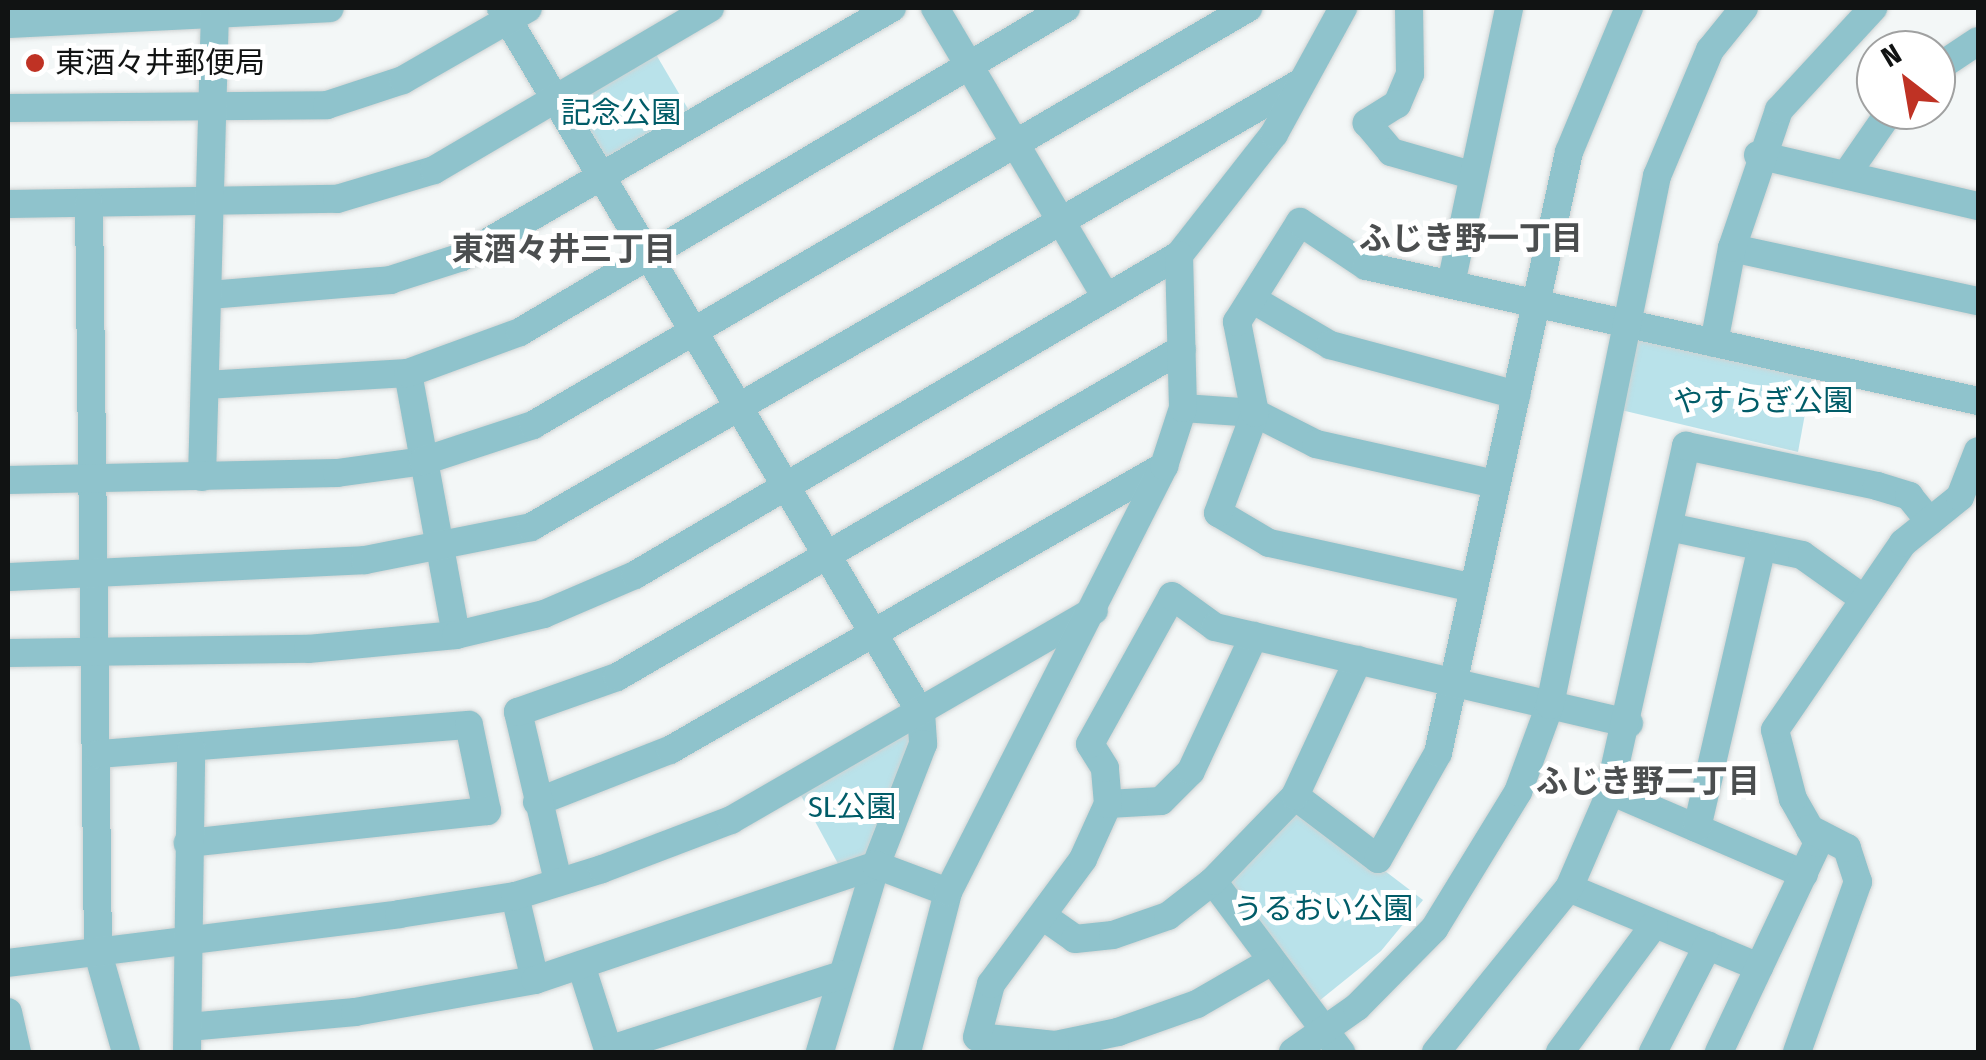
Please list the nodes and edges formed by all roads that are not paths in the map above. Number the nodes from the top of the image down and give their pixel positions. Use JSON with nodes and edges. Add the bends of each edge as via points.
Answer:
{"nodes":[{"id":1,"x":330,"y":8,"type":"edge"},
{"id":2,"x":710,"y":8,"type":"edge"},
{"id":3,"x":892,"y":8,"type":"edge"},
{"id":4,"x":935,"y":8,"type":"edge"},
{"id":5,"x":1066,"y":8,"type":"edge"},
{"id":6,"x":1248,"y":8,"type":"edge"},
{"id":7,"x":1343,"y":8,"type":"edge"},
{"id":8,"x":1410,"y":8,"type":"edge"},
{"id":9,"x":1509,"y":8,"type":"edge"},
{"id":10,"x":1629,"y":8,"type":"edge"},
{"id":11,"x":1744,"y":8,"type":"edge"},
{"id":12,"x":1873,"y":8,"type":"edge"},
{"id":13,"x":215,"y":11,"type":"edge"},
{"id":14,"x":512,"y":11,"type":"edge"},
{"id":15,"x":8,"y":24,"type":"edge"},
{"id":16,"x":1978,"y":41,"type":"edge"},
{"id":17,"x":1956,"y":56,"type":"edge"},
{"id":18,"x":968,"y":64,"type":"junction"},
{"id":19,"x":1302,"y":82,"type":"junction"},
{"id":20,"x":554,"y":99,"type":"junction"},
{"id":21,"x":8,"y":108,"type":"edge"},
{"id":22,"x":211,"y":108,"type":"junction"},
{"id":23,"x":1877,"y":130,"type":"edge"},
{"id":24,"x":1015,"y":144,"type":"junction"},
{"id":25,"x":1758,"y":155,"type":"junction"},
{"id":26,"x":1471,"y":174,"type":"junction"},
{"id":27,"x":1846,"y":175,"type":"junction"},
{"id":28,"x":603,"y":179,"type":"junction"},
{"id":29,"x":209,"y":202,"type":"junction"},
{"id":30,"x":8,"y":204,"type":"edge"},
{"id":31,"x":90,"y":204,"type":"junction"},
{"id":32,"x":1978,"y":204,"type":"edge"},
{"id":33,"x":1062,"y":222,"type":"junction"},
{"id":34,"x":1732,"y":248,"type":"junction"},
{"id":35,"x":1179,"y":255,"type":"junction"},
{"id":36,"x":649,"y":256,"type":"junction"},
{"id":37,"x":1450,"y":284,"type":"junction"},
{"id":38,"x":209,"y":295,"type":"junction"},
{"id":39,"x":1106,"y":296,"type":"junction"},
{"id":40,"x":1252,"y":299,"type":"junction"},
{"id":41,"x":1978,"y":301,"type":"edge"},
{"id":42,"x":1536,"y":307,"type":"junction"},
{"id":43,"x":1628,"y":323,"type":"junction"},
{"id":44,"x":697,"y":331,"type":"junction"},
{"id":45,"x":1714,"y":343,"type":"junction"},
{"id":46,"x":1182,"y":348,"type":"junction"},
{"id":47,"x":408,"y":374,"type":"junction"},
{"id":48,"x":205,"y":385,"type":"junction"},
{"id":49,"x":1516,"y":395,"type":"junction"},
{"id":50,"x":1978,"y":401,"type":"edge"},
{"id":51,"x":1184,"y":408,"type":"junction"},
{"id":52,"x":744,"y":410,"type":"junction"},
{"id":53,"x":1255,"y":413,"type":"junction"},
{"id":54,"x":1978,"y":452,"type":"edge"},
{"id":55,"x":423,"y":461,"type":"junction"},
{"id":56,"x":1164,"y":466,"type":"junction"},
{"id":57,"x":202,"y":476,"type":"junction"},
{"id":58,"x":93,"y":479,"type":"junction"},
{"id":59,"x":8,"y":480,"type":"edge"},
{"id":60,"x":1495,"y":484,"type":"junction"},
{"id":61,"x":788,"y":485,"type":"junction"},
{"id":62,"x":1930,"y":522,"type":"junction"},
{"id":63,"x":1669,"y":527,"type":"junction"},
{"id":64,"x":1762,"y":546,"type":"junction"},
{"id":65,"x":438,"y":552,"type":"junction"},
{"id":66,"x":830,"y":558,"type":"junction"},
{"id":67,"x":94,"y":568,"type":"junction"},
{"id":68,"x":8,"y":577,"type":"edge"},
{"id":69,"x":1474,"y":588,"type":"junction"},
{"id":70,"x":1864,"y":599,"type":"junction"},
{"id":71,"x":1094,"y":610,"type":"junction"},
{"id":72,"x":456,"y":635,"type":"junction"},
{"id":73,"x":877,"y":636,"type":"junction"},
{"id":74,"x":1254,"y":636,"type":"junction"},
{"id":75,"x":96,"y":650,"type":"junction"},
{"id":76,"x":8,"y":653,"type":"edge"},
{"id":77,"x":1358,"y":660,"type":"junction"},
{"id":78,"x":1453,"y":682,"type":"junction"},
{"id":79,"x":1550,"y":705,"type":"junction"},
{"id":80,"x":921,"y":713,"type":"junction"},
{"id":81,"x":1629,"y":723,"type":"junction"},
{"id":82,"x":191,"y":749,"type":"junction"},
{"id":83,"x":99,"y":754,"type":"junction"},
{"id":84,"x":1610,"y":790,"type":"junction"},
{"id":85,"x":1295,"y":796,"type":"junction"},
{"id":86,"x":537,"y":802,"type":"junction"},
{"id":87,"x":1108,"y":804,"type":"junction"},
{"id":88,"x":1697,"y":828,"type":"junction"},
{"id":89,"x":1810,"y":829,"type":"junction"},
{"id":90,"x":188,"y":844,"type":"junction"},
{"id":91,"x":876,"y":865,"type":"junction"},
{"id":92,"x":1804,"y":874,"type":"junction"},
{"id":93,"x":558,"y":881,"type":"junction"},
{"id":94,"x":1212,"y":881,"type":"junction"},
{"id":95,"x":1569,"y":888,"type":"junction"},
{"id":96,"x":948,"y":892,"type":"junction"},
{"id":97,"x":514,"y":896,"type":"junction"},
{"id":98,"x":1044,"y":917,"type":"junction"},
{"id":99,"x":1654,"y":926,"type":"junction"},
{"id":100,"x":187,"y":940,"type":"junction"},
{"id":101,"x":1708,"y":946,"type":"junction"},
{"id":102,"x":98,"y":953,"type":"junction"},
{"id":103,"x":1270,"y":962,"type":"junction"},
{"id":104,"x":8,"y":963,"type":"edge"},
{"id":105,"x":582,"y":965,"type":"junction"},
{"id":106,"x":1759,"y":967,"type":"junction"},
{"id":107,"x":842,"y":976,"type":"junction"},
{"id":108,"x":536,"y":980,"type":"junction"},
{"id":109,"x":8,"y":1012,"type":"edge"},
{"id":110,"x":188,"y":1040,"type":"edge"},
{"id":111,"x":1334,"y":1042,"type":"edge"},
{"id":112,"x":1023,"y":1047,"type":"edge"},
{"id":113,"x":609,"y":1051,"type":"edge"},
{"id":114,"x":17,"y":1052,"type":"edge"},
{"id":115,"x":126,"y":1052,"type":"edge"},
{"id":116,"x":820,"y":1052,"type":"edge"},
{"id":117,"x":906,"y":1052,"type":"edge"},
{"id":118,"x":1293,"y":1052,"type":"edge"},
{"id":119,"x":1436,"y":1052,"type":"edge"},
{"id":120,"x":1560,"y":1052,"type":"edge"},
{"id":121,"x":1653,"y":1052,"type":"edge"},
{"id":122,"x":1719,"y":1052,"type":"edge"},
{"id":123,"x":1797,"y":1052,"type":"edge"}],
"edges":[{"from":1,"to":13,"type":"street"},
{"from":2,"to":20,"type":"street"},
{"from":3,"to":28,"type":"street"},
{"from":4,"to":18,"type":"street"},
{"from":5,"to":18,"type":"street"},
{"from":6,"to":24,"type":"street"},
{"from":7,"to":19,"type":"street"},
{"from":8,"to":26,"type":"street","via":[[1410,74],[1397,104],[1368,123],[1391,152]]},
{"from":9,"to":26,"type":"street"},
{"from":10,"to":42,"type":"street","via":[[1569,152]]},
{"from":11,"to":43,"type":"street","via":[[1710,50],[1657,176]]},
{"from":12,"to":25,"type":"street","via":[[1812,66]]},
{"from":13,"to":15,"type":"street"},
{"from":13,"to":22,"type":"street"},
{"from":14,"to":20,"type":"street"},
{"from":14,"to":22,"type":"street","via":[[403,80],[327,105]]},
{"from":16,"to":17,"type":"street"},
{"from":18,"to":24,"type":"street"},
{"from":18,"to":36,"type":"street"},
{"from":19,"to":33,"type":"street"},
{"from":19,"to":35,"type":"street","via":[[1226,203]]},
{"from":20,"to":28,"type":"street"},
{"from":20,"to":29,"type":"street","via":[[434,170],[337,199]]},
{"from":21,"to":22,"type":"street"},
{"from":22,"to":29,"type":"street"},
{"from":23,"to":27,"type":"street"},
{"from":24,"to":33,"type":"street"},
{"from":24,"to":44,"type":"street"},
{"from":25,"to":27,"type":"street"},
{"from":25,"to":34,"type":"street"},
{"from":26,"to":37,"type":"street"},
{"from":27,"to":32,"type":"street"},
{"from":28,"to":36,"type":"street"},
{"from":28,"to":38,"type":"street","via":[[462,257],[390,280]]},
{"from":29,"to":31,"type":"street"},
{"from":29,"to":38,"type":"street"},
{"from":30,"to":31,"type":"street"},
{"from":31,"to":58,"type":"street"},
{"from":33,"to":39,"type":"street"},
{"from":33,"to":52,"type":"street"},
{"from":34,"to":41,"type":"street"},
{"from":34,"to":45,"type":"street"},
{"from":35,"to":39,"type":"street"},
{"from":35,"to":46,"type":"street"},
{"from":36,"to":44,"type":"street"},
{"from":36,"to":47,"type":"street","via":[[520,332]]},
{"from":37,"to":40,"type":"street","via":[[1366,266],[1300,222]]},
{"from":37,"to":42,"type":"street"},
{"from":38,"to":48,"type":"street"},
{"from":39,"to":61,"type":"street"},
{"from":40,"to":49,"type":"street","via":[[1330,346]]},
{"from":40,"to":53,"type":"street","via":[[1238,322]]},
{"from":42,"to":43,"type":"street"},
{"from":42,"to":49,"type":"street"},
{"from":43,"to":45,"type":"street"},
{"from":43,"to":79,"type":"street"},
{"from":44,"to":52,"type":"street"},
{"from":44,"to":55,"type":"street","via":[[533,425]]},
{"from":45,"to":50,"type":"street"},
{"from":46,"to":51,"type":"street"},
{"from":46,"to":66,"type":"street"},
{"from":47,"to":48,"type":"street"},
{"from":47,"to":55,"type":"street"},
{"from":48,"to":57,"type":"street"},
{"from":49,"to":60,"type":"street"},
{"from":51,"to":53,"type":"street"},
{"from":51,"to":56,"type":"street"},
{"from":52,"to":61,"type":"street"},
{"from":52,"to":65,"type":"street","via":[[531,527]]},
{"from":53,"to":60,"type":"street","via":[[1316,444]]},
{"from":53,"to":69,"type":"street","via":[[1218,512],[1269,543]]},
{"from":54,"to":62,"type":"street","via":[[1960,497]]},
{"from":55,"to":57,"type":"street"},
{"from":55,"to":65,"type":"street"},
{"from":56,"to":71,"type":"street"},
{"from":56,"to":73,"type":"street"},
{"from":57,"to":58,"type":"street"},
{"from":58,"to":59,"type":"street"},
{"from":58,"to":67,"type":"street"},
{"from":60,"to":69,"type":"street"},
{"from":61,"to":66,"type":"street"},
{"from":61,"to":72,"type":"street","via":[[635,575],[544,614]]},
{"from":62,"to":63,"type":"street","via":[[1909,496],[1877,486],[1686,446]]},
{"from":62,"to":70,"type":"street"},
{"from":63,"to":64,"type":"street"},
{"from":63,"to":81,"type":"street"},
{"from":64,"to":70,"type":"street","via":[[1802,554]]},
{"from":64,"to":88,"type":"street"},
{"from":65,"to":67,"type":"street"},
{"from":65,"to":72,"type":"street"},
{"from":66,"to":73,"type":"street"},
{"from":66,"to":86,"type":"street","via":[[617,678],[518,712]]},
{"from":67,"to":68,"type":"street"},
{"from":67,"to":75,"type":"street"},
{"from":69,"to":78,"type":"street"},
{"from":70,"to":89,"type":"street","via":[[1775,730]]},
{"from":71,"to":80,"type":"street"},
{"from":71,"to":96,"type":"street"},
{"from":72,"to":75,"type":"street","via":[[308,649]]},
{"from":73,"to":80,"type":"street"},
{"from":73,"to":86,"type":"street","via":[[670,750]]},
{"from":74,"to":77,"type":"street"},
{"from":74,"to":87,"type":"street","via":[[1236,691],[1191,771],[1161,800]]},
{"from":74,"to":87,"type":"street","via":[[1215,627],[1172,596],[1090,744],[1105,768]]},
{"from":75,"to":76,"type":"street"},
{"from":75,"to":83,"type":"street"},
{"from":77,"to":78,"type":"street"},
{"from":77,"to":85,"type":"street","via":[[1332,733]]},
{"from":78,"to":79,"type":"street"},
{"from":78,"to":85,"type":"street","via":[[1438,753],[1378,858]]},
{"from":79,"to":81,"type":"street"},
{"from":79,"to":111,"type":"street","via":[[1518,792],[1459,895]]},
{"from":80,"to":91,"type":"street","via":[[923,744]]},
{"from":80,"to":93,"type":"street","via":[[731,820]]},
{"from":81,"to":84,"type":"street"},
{"from":82,"to":83,"type":"street"},
{"from":82,"to":90,"type":"street"},
{"from":82,"to":90,"type":"street","via":[[470,725],[486,810]]},
{"from":83,"to":102,"type":"street"},
{"from":84,"to":88,"type":"street"},
{"from":84,"to":95,"type":"street"},
{"from":85,"to":94,"type":"street"},
{"from":86,"to":93,"type":"street"},
{"from":87,"to":98,"type":"street"},
{"from":88,"to":92,"type":"street"},
{"from":89,"to":92,"type":"street","via":[[1818,843]]},
{"from":89,"to":123,"type":"street","via":[[1847,848],[1858,882]]},
{"from":90,"to":100,"type":"street"},
{"from":91,"to":96,"type":"street"},
{"from":91,"to":105,"type":"street"},
{"from":91,"to":107,"type":"street"},
{"from":92,"to":106,"type":"street"},
{"from":93,"to":97,"type":"street"},
{"from":94,"to":98,"type":"street","via":[[1168,916],[1113,935],[1075,939]]},
{"from":94,"to":103,"type":"street"},
{"from":95,"to":99,"type":"street"},
{"from":95,"to":119,"type":"street"},
{"from":96,"to":117,"type":"street"},
{"from":97,"to":100,"type":"street"},
{"from":97,"to":108,"type":"street"},
{"from":98,"to":112,"type":"street","via":[[991,984],[977,1038]]},
{"from":99,"to":101,"type":"street"},
{"from":99,"to":120,"type":"street"},
{"from":100,"to":102,"type":"street"},
{"from":100,"to":110,"type":"street"},
{"from":101,"to":106,"type":"street"},
{"from":101,"to":121,"type":"street"},
{"from":102,"to":104,"type":"street"},
{"from":102,"to":115,"type":"street"},
{"from":103,"to":111,"type":"street"},
{"from":103,"to":112,"type":"street","via":[[1197,1004],[1118,1032]]},
{"from":105,"to":108,"type":"street"},
{"from":105,"to":113,"type":"street"},
{"from":106,"to":122,"type":"street"},
{"from":107,"to":113,"type":"street"},
{"from":107,"to":116,"type":"street"},
{"from":108,"to":110,"type":"street"},
{"from":109,"to":114,"type":"street"},
{"from":111,"to":118,"type":"street"}]}
